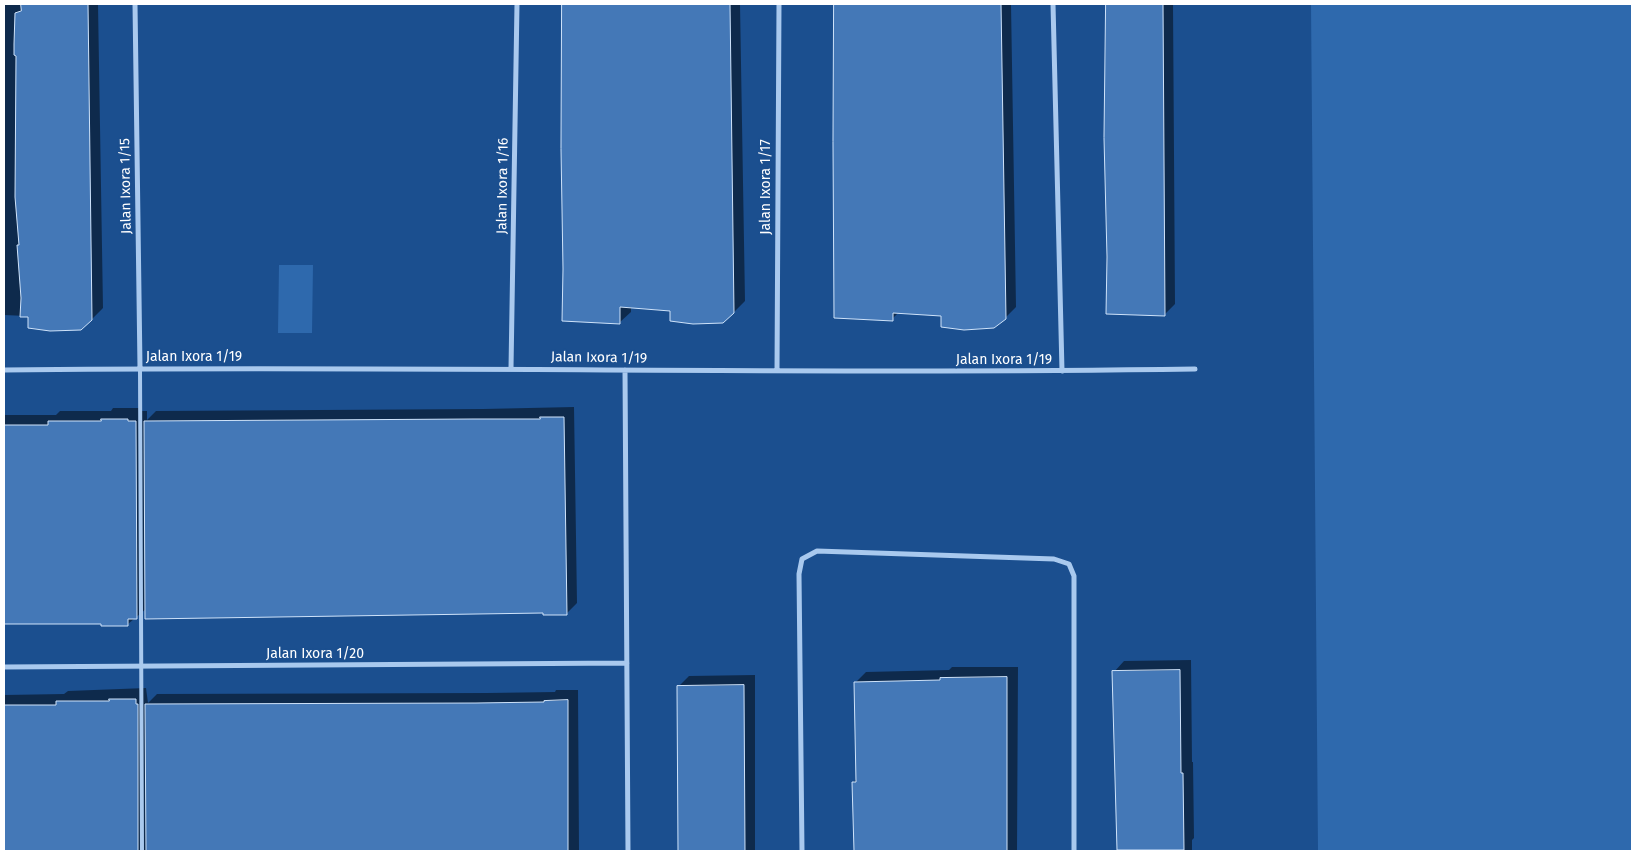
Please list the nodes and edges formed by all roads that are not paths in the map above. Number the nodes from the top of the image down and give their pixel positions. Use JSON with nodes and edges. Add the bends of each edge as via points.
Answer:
{"nodes":[{"id":1,"x":135,"y":4,"type":"edge"},
{"id":2,"x":517,"y":4,"type":"edge"},
{"id":3,"x":779,"y":4,"type":"edge"},
{"id":4,"x":1053,"y":4,"type":"edge"},
{"id":5,"x":140,"y":368,"type":"junction"},
{"id":6,"x":511,"y":368,"type":"junction"},
{"id":7,"x":1195,"y":369,"type":"dead end"},
{"id":8,"x":4,"y":370,"type":"edge"},
{"id":9,"x":625,"y":370,"type":"junction"},
{"id":10,"x":777,"y":371,"type":"junction"},
{"id":11,"x":1062,"y":371,"type":"junction"},
{"id":12,"x":627,"y":664,"type":"junction"},
{"id":13,"x":4,"y":667,"type":"edge"},
{"id":14,"x":142,"y":667,"type":"junction"},
{"id":15,"x":142,"y":851,"type":"edge"},
{"id":16,"x":628,"y":851,"type":"edge"},
{"id":17,"x":802,"y":851,"type":"edge"},
{"id":18,"x":1074,"y":851,"type":"edge"}],
"edges":[{"from":1,"to":5,"type":"street","name":"Jalan Ixora 1/15"},
{"from":2,"to":6,"type":"street","name":"Jalan Ixora 1/16"},
{"from":3,"to":10,"type":"street","name":"Jalan Ixora 1/17"},
{"from":4,"to":11,"type":"street"},
{"from":5,"to":6,"type":"street","name":"Jalan Ixora 1/19"},
{"from":5,"to":8,"type":"street","name":"Jalan Ixora 1/19"},
{"from":5,"to":14,"type":"lane"},
{"from":6,"to":9,"type":"street","name":"Jalan Ixora 1/19"},
{"from":7,"to":11,"type":"street","name":"Jalan Ixora 1/19"},
{"from":9,"to":10,"type":"street","name":"Jalan Ixora 1/19"},
{"from":9,"to":12,"type":"street"},
{"from":10,"to":11,"type":"street","name":"Jalan Ixora 1/19"},
{"from":12,"to":14,"type":"street","name":"Jalan Ixora 1/20"},
{"from":12,"to":16,"type":"street"},
{"from":13,"to":14,"type":"street","name":"Jalan Ixora 1/20"},
{"from":14,"to":15,"type":"lane"},
{"from":17,"to":18,"type":"street","via":[[799,574],[802,560],[817,550],[1054,559],[1069,564],[1074,576]]}]}
